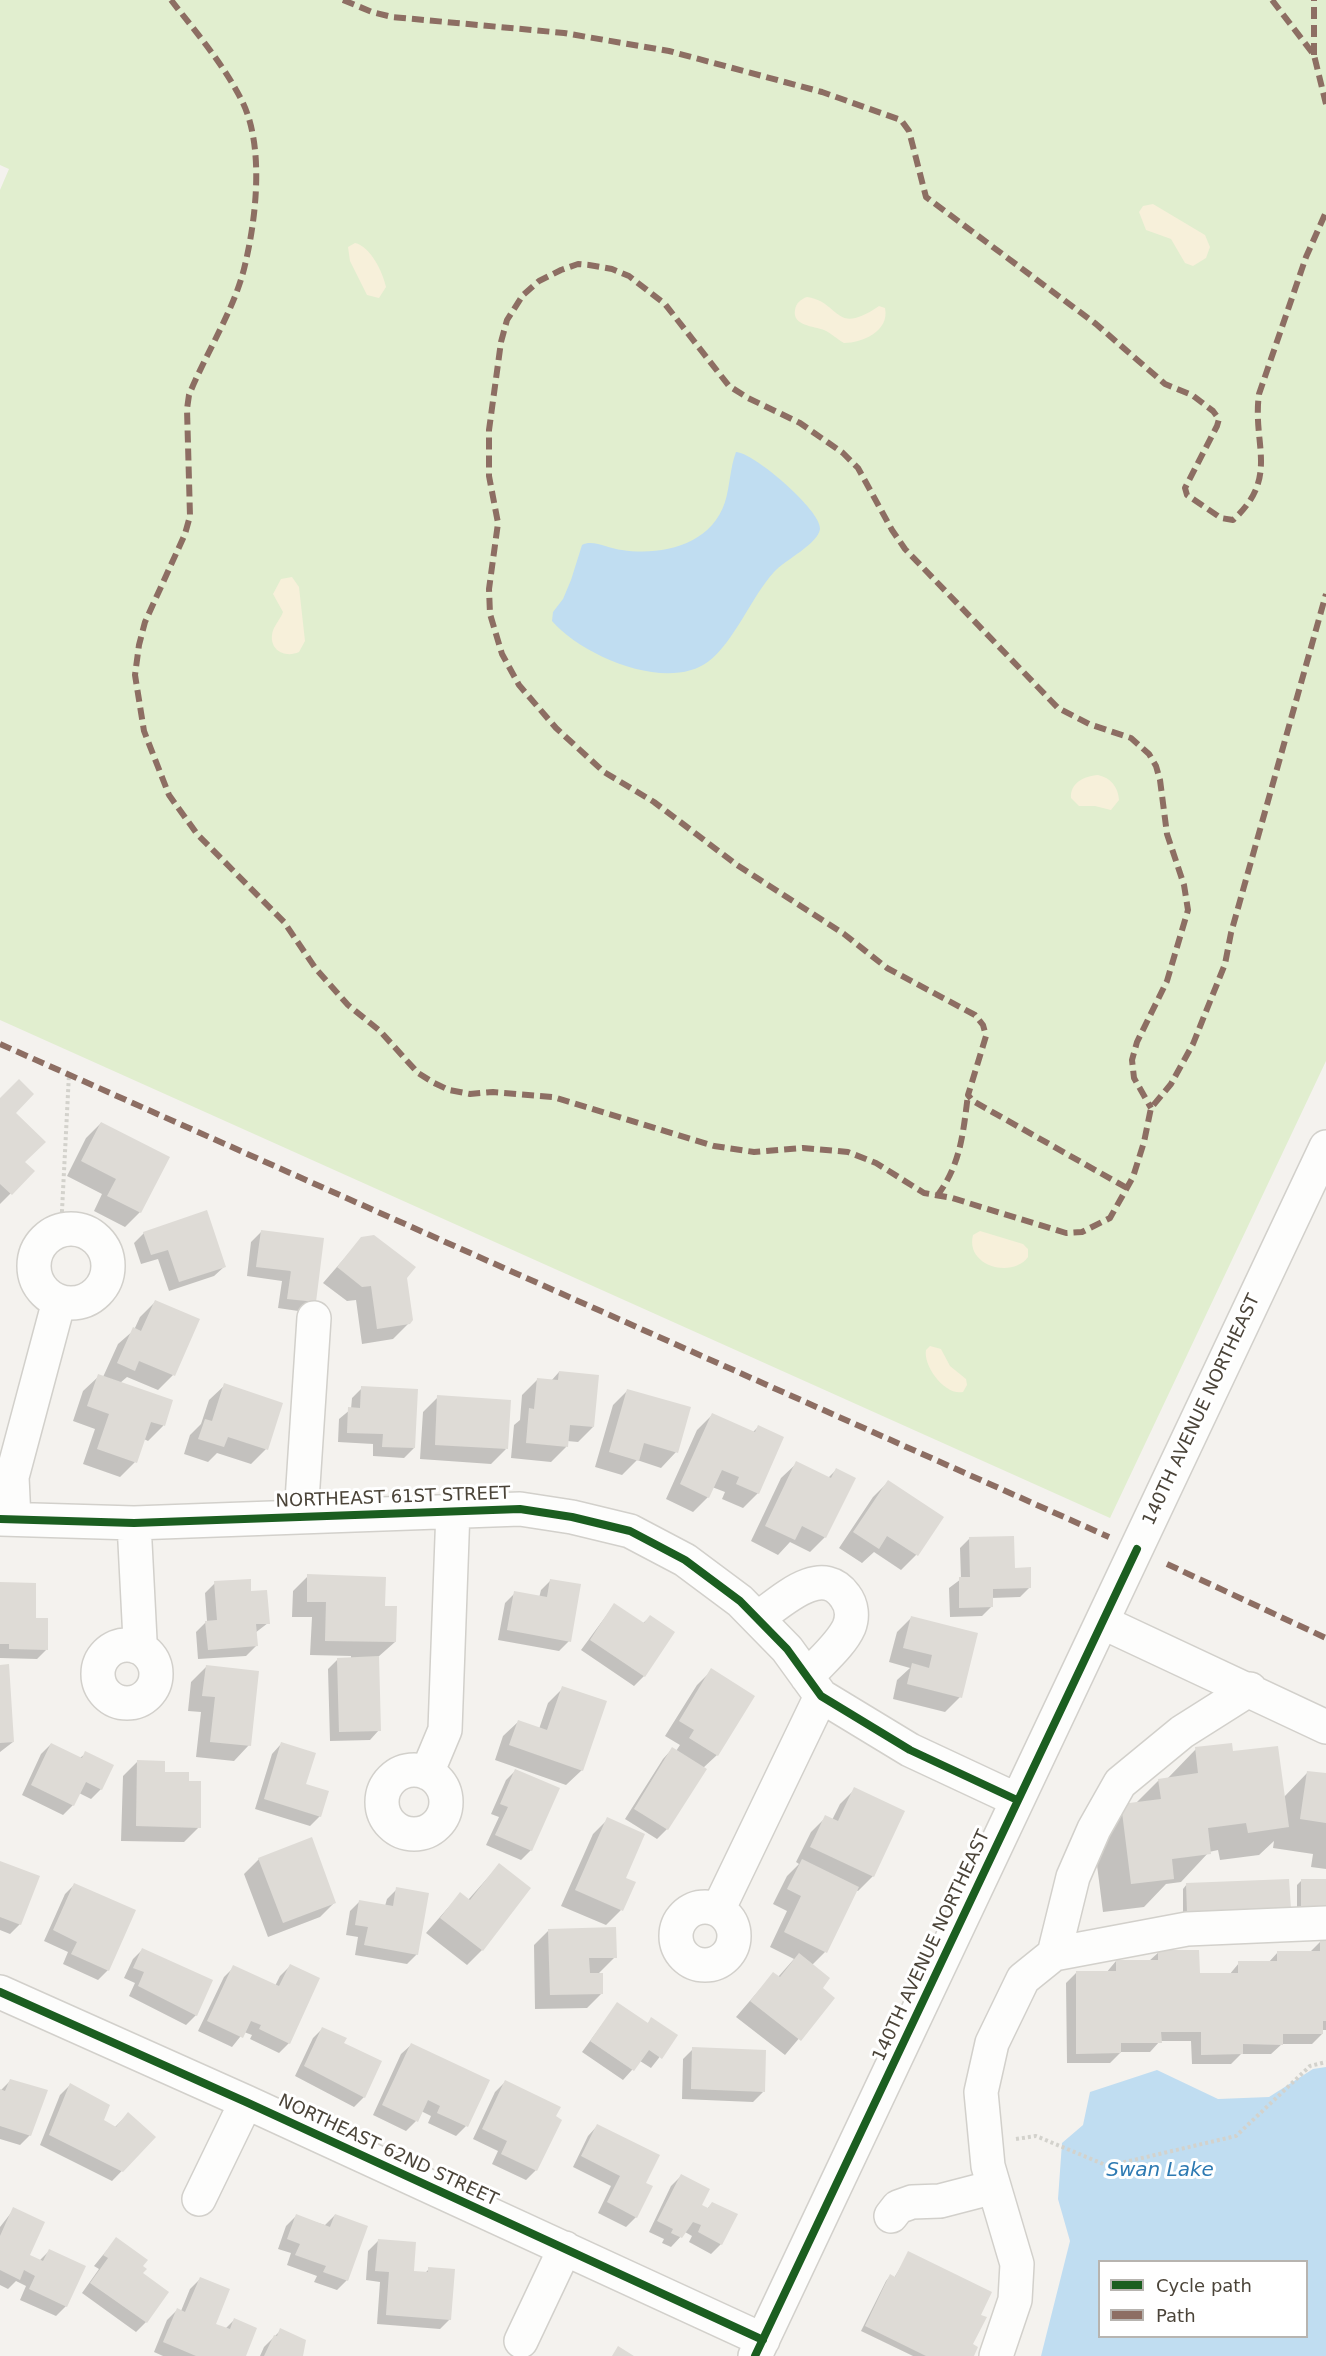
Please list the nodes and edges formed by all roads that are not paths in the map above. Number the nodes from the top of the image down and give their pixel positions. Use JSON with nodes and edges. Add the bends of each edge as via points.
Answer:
{"nodes":[{"id":1,"x":1326,"y":1147,"type":"edge"},
{"id":2,"x":59,"y":1301,"type":"junction"},
{"id":3,"x":314,"y":1318,"type":"dead end"},
{"id":4,"x":453,"y":1510,"type":"junction"},
{"id":5,"x":301,"y":1516,"type":"junction"},
{"id":6,"x":7,"y":1519,"type":"edge"},
{"id":7,"x":134,"y":1523,"type":"junction"},
{"id":8,"x":758,"y":1618,"type":"junction"},
{"id":9,"x":1102,"y":1622,"type":"junction"},
{"id":10,"x":137,"y":1647,"type":"dead end"},
{"id":11,"x":814,"y":1686,"type":"junction"},
{"id":12,"x":1250,"y":1689,"type":"junction"},
{"id":13,"x":1326,"y":1726,"type":"edge"},
{"id":14,"x":427,"y":1773,"type":"dead end"},
{"id":15,"x":1017,"y":1800,"type":"junction"},
{"id":16,"x":718,"y":1910,"type":"dead end"},
{"id":17,"x":1326,"y":1923,"type":"edge"},
{"id":18,"x":1054,"y":1954,"type":"junction"},
{"id":19,"x":0,"y":1992,"type":"edge"},
{"id":20,"x":246,"y":2102,"type":"junction"},
{"id":21,"x":994,"y":2187,"type":"junction"},
{"id":22,"x":199,"y":2199,"type":"dead end"},
{"id":23,"x":891,"y":2216,"type":"dead end"},
{"id":24,"x":564,"y":2248,"type":"junction"},
{"id":25,"x":521,"y":2341,"type":"dead end"},
{"id":26,"x":759,"y":2348,"type":"edge"},
{"id":27,"x":996,"y":2356,"type":"edge"}],
"edges":[{"from":1,"to":9,"type":"street","name":"140TH AVENUE NORTHEAST"},
{"from":2,"to":2,"type":"street","via":[[40,1287],[34,1265],[41,1243],[61,1230],[85,1231],[104,1248],[108,1273],[95,1295],[83,1301]]},
{"from":2,"to":6,"type":"street","via":[[12,1477]]},
{"from":3,"to":5,"type":"street"},
{"from":4,"to":5,"type":"street","name":"NORTHEAST 61ST STREET"},
{"from":4,"to":8,"type":"street","name":"NORTHEAST 61ST STREET","via":[[520,1509],[572,1516],[630,1531],[685,1560]]},
{"from":4,"to":14,"type":"street","via":[[445,1730]]},
{"from":5,"to":7,"type":"street","name":"NORTHEAST 61ST STREET"},
{"from":6,"to":7,"type":"street","name":"NORTHEAST 61ST STREET"},
{"from":7,"to":10,"type":"street","via":[[140,1640]]},
{"from":8,"to":11,"type":"street","name":"NORTHEAST 61ST STREET"},
{"from":8,"to":11,"type":"street","via":[[806,1585],[825,1583],[842,1592],[851,1610],[848,1629]]},
{"from":9,"to":12,"type":"street"},
{"from":9,"to":15,"type":"street","name":"140TH AVENUE NORTHEAST"},
{"from":11,"to":15,"type":"street","name":"NORTHEAST 61ST STREET","via":[[910,1750]]},
{"from":11,"to":16,"type":"street"},
{"from":12,"to":13,"type":"street"},
{"from":12,"to":18,"type":"street","via":[[1182,1732],[1120,1783],[1073,1877]]},
{"from":15,"to":26,"type":"street","name":"140TH AVENUE NORTHEAST"},
{"from":17,"to":18,"type":"street","via":[[1187,1929]]},
{"from":18,"to":21,"type":"street","via":[[1023,1979],[992,2043],[981,2092],[988,2166]]},
{"from":19,"to":20,"type":"street","name":"NORTHEAST 62ND STREET"},
{"from":20,"to":22,"type":"street"},
{"from":20,"to":24,"type":"street","name":"NORTHEAST 62ND STREET"},
{"from":21,"to":23,"type":"street","via":[[940,2201],[912,2202],[898,2207]]},
{"from":21,"to":27,"type":"street","via":[[1017,2265],[1015,2300]]},
{"from":24,"to":25,"type":"street"},
{"from":24,"to":26,"type":"street","name":"NORTHEAST 62ND STREET"}]}
